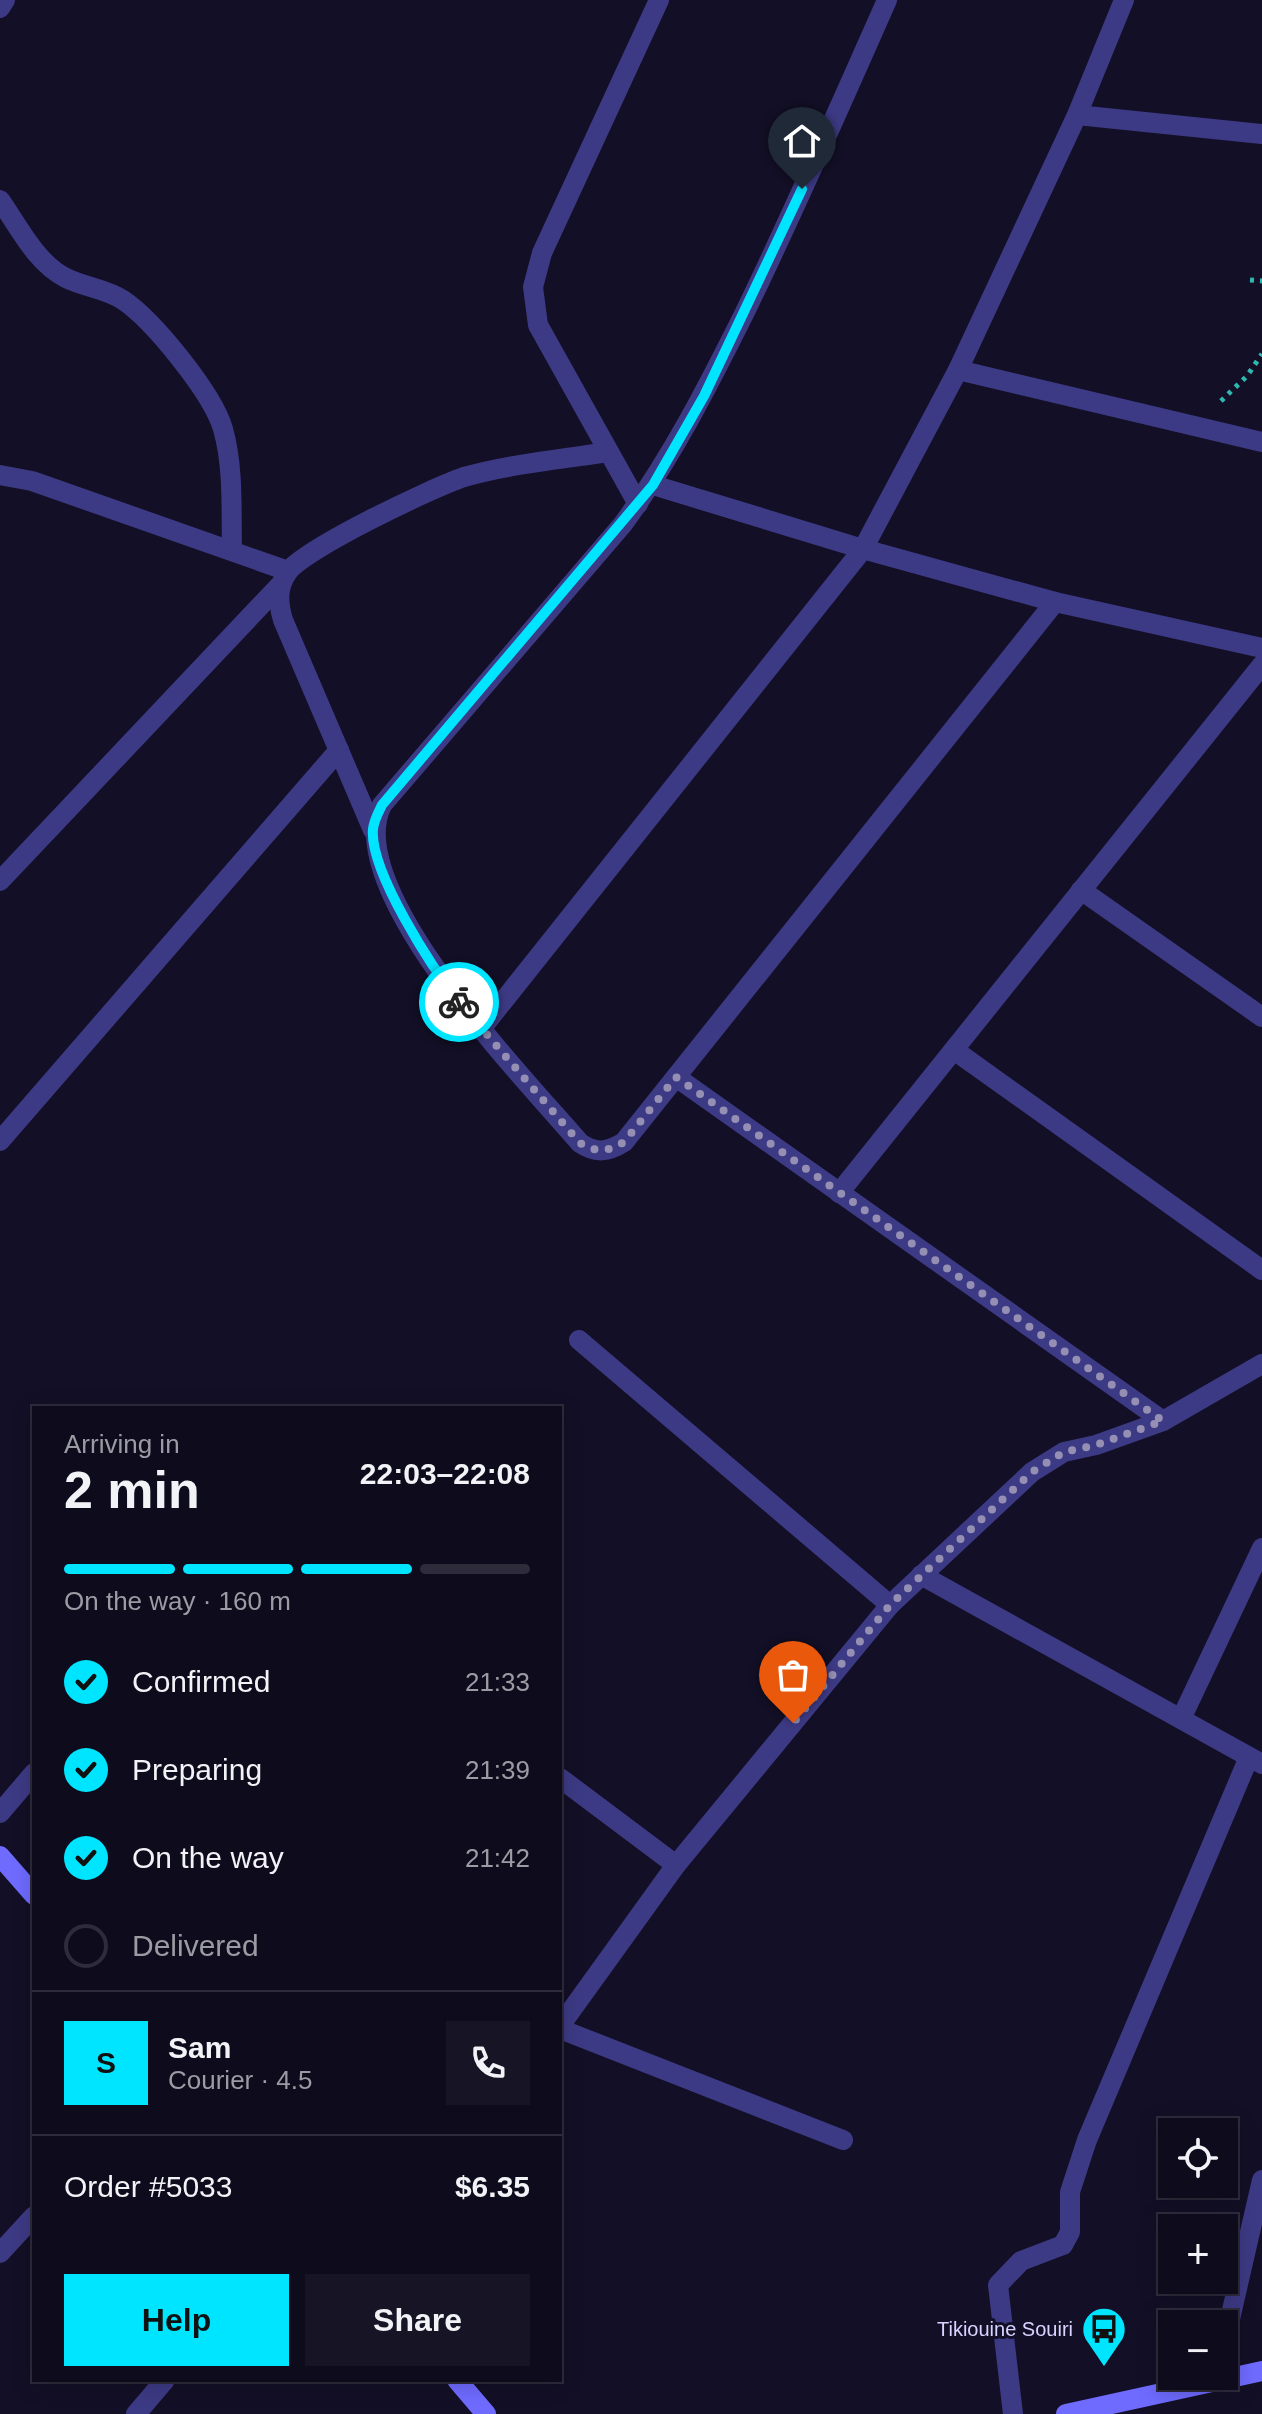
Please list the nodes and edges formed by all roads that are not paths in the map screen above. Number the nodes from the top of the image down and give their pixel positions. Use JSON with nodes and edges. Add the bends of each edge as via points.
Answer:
{"nodes":[{"id":1,"x":5,"y":0,"type":"edge"},
{"id":2,"x":659,"y":0,"type":"edge"},
{"id":3,"x":887,"y":0,"type":"edge"},
{"id":4,"x":1124,"y":0,"type":"edge"},
{"id":5,"x":0,"y":8,"type":"edge"},
{"id":6,"x":1077,"y":115,"type":"junction"},
{"id":7,"x":1262,"y":134,"type":"edge"},
{"id":8,"x":0,"y":200,"type":"edge"},
{"id":9,"x":958,"y":370,"type":"junction"},
{"id":10,"x":1262,"y":442,"type":"edge"},
{"id":11,"x":609,"y":452,"type":"junction"},
{"id":12,"x":0,"y":475,"type":"edge"},
{"id":13,"x":653,"y":485,"type":"junction"},
{"id":14,"x":638,"y":504,"type":"junction"},
{"id":15,"x":863,"y":549,"type":"junction"},
{"id":16,"x":232,"y":551,"type":"junction"},
{"id":17,"x":284,"y":578,"type":"junction"},
{"id":18,"x":1055,"y":602,"type":"junction"},
{"id":19,"x":1262,"y":648,"type":"edge"},
{"id":20,"x":1262,"y":665,"type":"edge"},
{"id":21,"x":339,"y":750,"type":"junction"},
{"id":22,"x":373,"y":830,"type":"junction"},
{"id":23,"x":0,"y":881,"type":"edge"},
{"id":24,"x":1081,"y":890,"type":"junction"},
{"id":25,"x":1262,"y":1017,"type":"edge"},
{"id":26,"x":481,"y":1029,"type":"junction"},
{"id":27,"x":954,"y":1050,"type":"junction"},
{"id":28,"x":676,"y":1077,"type":"junction"},
{"id":29,"x":0,"y":1141,"type":"edge"},
{"id":30,"x":839,"y":1193,"type":"junction"},
{"id":31,"x":1262,"y":1270,"type":"edge"},
{"id":32,"x":579,"y":1340,"type":"dead end"},
{"id":33,"x":1262,"y":1364,"type":"edge"},
{"id":34,"x":1163,"y":1421,"type":"junction"},
{"id":35,"x":1262,"y":1548,"type":"edge"},
{"id":36,"x":921,"y":1575,"type":"junction"},
{"id":37,"x":890,"y":1605,"type":"junction"},
{"id":38,"x":1181,"y":1719,"type":"junction"},
{"id":39,"x":1255,"y":1761,"type":"edge"},
{"id":40,"x":32,"y":1775,"type":"edge"},
{"id":41,"x":562,"y":1780,"type":"edge"},
{"id":42,"x":0,"y":1813,"type":"edge"},
{"id":43,"x":0,"y":1856,"type":"edge"},
{"id":44,"x":676,"y":1865,"type":"junction"},
{"id":45,"x":32,"y":1893,"type":"edge"},
{"id":46,"x":562,"y":2024,"type":"edge"},
{"id":47,"x":562,"y":2028,"type":"edge"},
{"id":48,"x":843,"y":2140,"type":"dead end"},
{"id":49,"x":1262,"y":2180,"type":"edge"},
{"id":50,"x":32,"y":2217,"type":"edge"},
{"id":51,"x":7,"y":2231,"type":"edge"},
{"id":52,"x":0,"y":2253,"type":"edge"},
{"id":53,"x":1232,"y":2310,"type":"edge"},
{"id":54,"x":1262,"y":2371,"type":"edge"},
{"id":55,"x":1238,"y":2375,"type":"edge"},
{"id":56,"x":163,"y":2382,"type":"edge"},
{"id":57,"x":458,"y":2382,"type":"edge"},
{"id":58,"x":1170,"y":2390,"type":"edge"},
{"id":59,"x":478,"y":2411,"type":"edge"},
{"id":60,"x":136,"y":2414,"type":"edge"},
{"id":61,"x":1013,"y":2414,"type":"edge"},
{"id":62,"x":1066,"y":2414,"type":"edge"}],
"edges":[{"from":1,"to":5,"type":"street"},
{"from":2,"to":11,"type":"street","via":[[542,253],[533,287],[538,325]]},
{"from":3,"to":13,"type":"street","via":[[778,245]]},
{"from":4,"to":6,"type":"street"},
{"from":6,"to":7,"type":"street"},
{"from":6,"to":9,"type":"street"},
{"from":8,"to":16,"type":"street","via":[[44,264],[66,278],[120,297],[185,364],[223,428]]},
{"from":9,"to":10,"type":"street"},
{"from":9,"to":15,"type":"street"},
{"from":11,"to":14,"type":"street"},
{"from":11,"to":17,"type":"street","via":[[462,478],[334,539],[298,560]]},
{"from":12,"to":16,"type":"street","via":[[32,481]]},
{"from":13,"to":14,"type":"street"},
{"from":13,"to":15,"type":"street"},
{"from":14,"to":22,"type":"street","via":[[382,805]]},
{"from":15,"to":18,"type":"street"},
{"from":15,"to":26,"type":"street"},
{"from":16,"to":17,"type":"street"},
{"from":17,"to":21,"type":"street","via":[[278,596],[283,620]]},
{"from":17,"to":23,"type":"street"},
{"from":18,"to":19,"type":"street"},
{"from":18,"to":28,"type":"street"},
{"from":20,"to":24,"type":"street"},
{"from":21,"to":22,"type":"street"},
{"from":21,"to":29,"type":"street"},
{"from":22,"to":26,"type":"street","via":[[374,846],[406,922],[440,978]]},
{"from":24,"to":25,"type":"street"},
{"from":24,"to":27,"type":"street"},
{"from":26,"to":28,"type":"street","via":[[589,1149],[613,1149],[624,1142]]},
{"from":27,"to":30,"type":"street"},
{"from":27,"to":31,"type":"street"},
{"from":28,"to":30,"type":"street"},
{"from":30,"to":34,"type":"street"},
{"from":32,"to":37,"type":"street"},
{"from":33,"to":34,"type":"street"},
{"from":34,"to":36,"type":"street","via":[[1064,1452],[1032,1472]]},
{"from":35,"to":38,"type":"street"},
{"from":36,"to":37,"type":"street"},
{"from":36,"to":38,"type":"street"},
{"from":37,"to":44,"type":"street"},
{"from":38,"to":39,"type":"street"},
{"from":39,"to":61,"type":"street","via":[[1087,2140],[1070,2192],[1070,2232],[1063,2245],[1021,2261],[998,2285]]},
{"from":40,"to":42,"type":"street"},
{"from":41,"to":44,"type":"street"},
{"from":43,"to":45,"type":"street"},
{"from":44,"to":46,"type":"street"},
{"from":47,"to":48,"type":"street"},
{"from":49,"to":53,"type":"street"},
{"from":50,"to":51,"type":"street"},
{"from":51,"to":52,"type":"street"},
{"from":54,"to":55,"type":"street"},
{"from":56,"to":60,"type":"street"},
{"from":57,"to":59,"type":"street"},
{"from":58,"to":62,"type":"street"}]}
